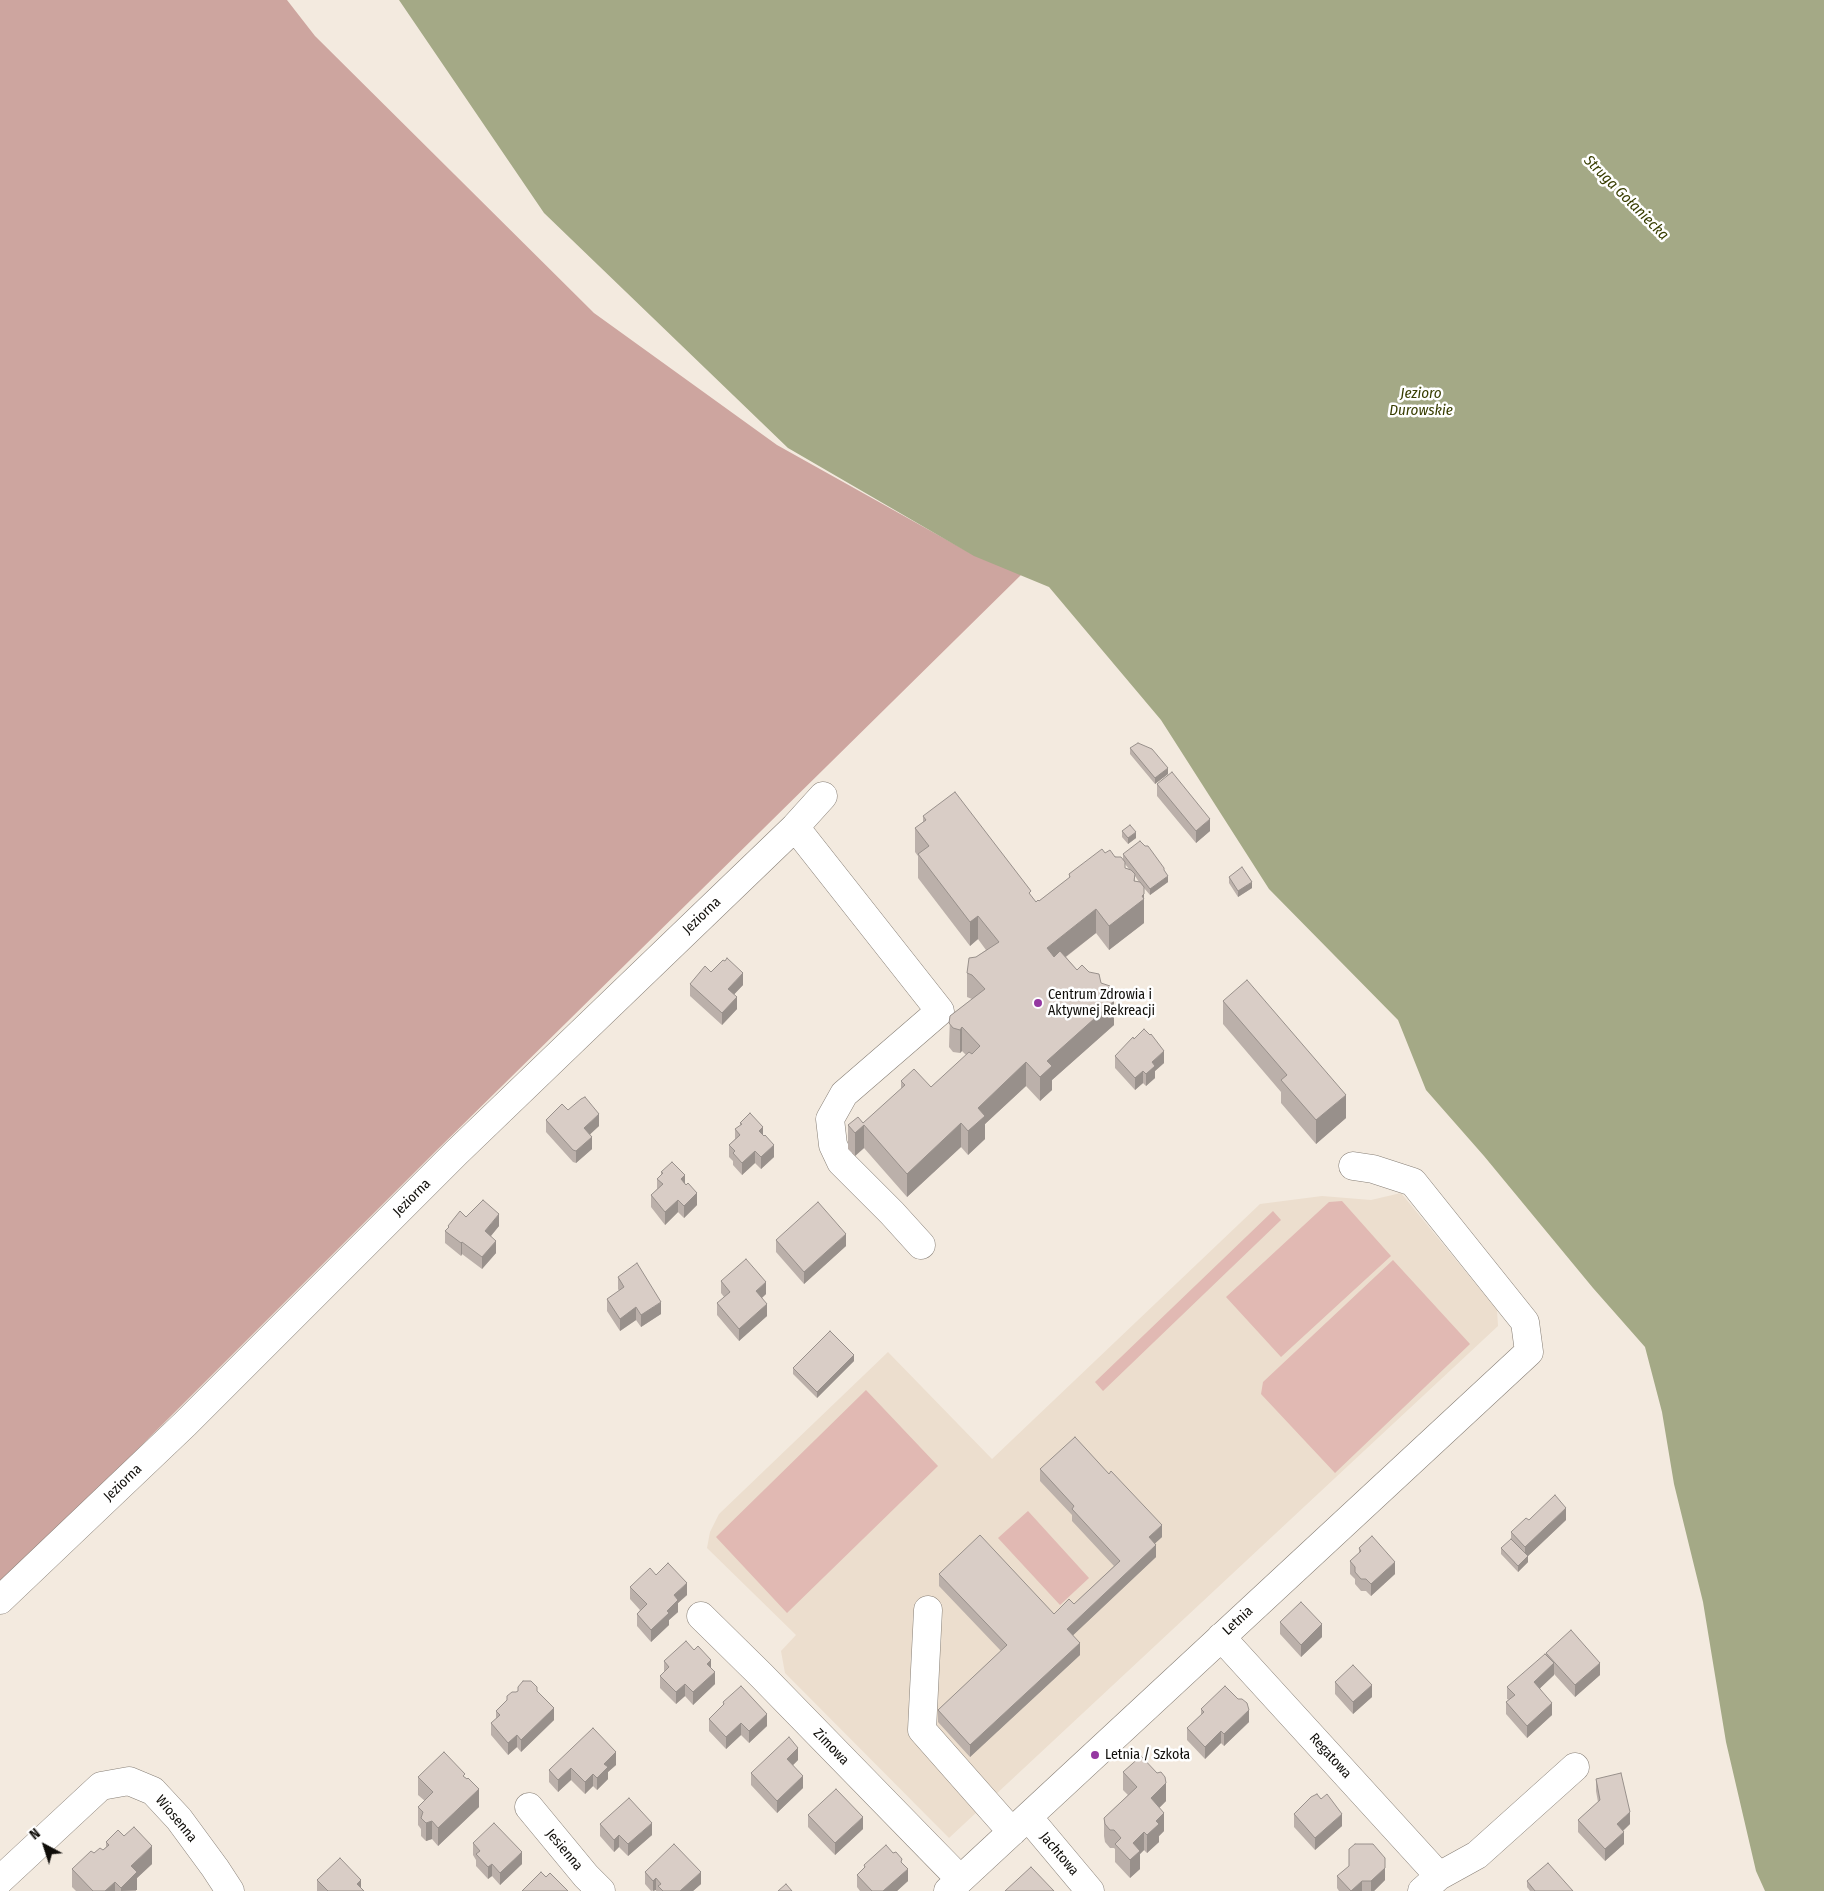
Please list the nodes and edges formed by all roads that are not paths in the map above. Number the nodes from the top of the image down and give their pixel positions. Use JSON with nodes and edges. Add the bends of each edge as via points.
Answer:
{"nodes":[{"id":1,"x":823,"y":796,"type":"dead end"},
{"id":2,"x":795,"y":827,"type":"junction"},
{"id":3,"x":1353,"y":1166,"type":"dead end"},
{"id":4,"x":921,"y":1246,"type":"dead end"},
{"id":5,"x":0,"y":1600,"type":"edge"},
{"id":6,"x":928,"y":1610,"type":"dead end"},
{"id":7,"x":701,"y":1616,"type":"dead end"},
{"id":8,"x":1221,"y":1637,"type":"junction"},
{"id":9,"x":1575,"y":1767,"type":"dead end"},
{"id":10,"x":529,"y":1807,"type":"dead end"},
{"id":11,"x":1020,"y":1824,"type":"junction"},
{"id":12,"x":0,"y":1880,"type":"edge"},
{"id":13,"x":1430,"y":1883,"type":"edge"},
{"id":14,"x":954,"y":1885,"type":"edge"},
{"id":15,"x":230,"y":1891,"type":"edge"},
{"id":16,"x":601,"y":1891,"type":"edge"},
{"id":17,"x":1090,"y":1891,"type":"edge"}],
"edges":[{"from":1,"to":2,"type":"street","name":"Jeziorna"},
{"from":2,"to":4,"type":"street","via":[[940,1012],[844,1094],[830,1118],[833,1144],[841,1162]]},
{"from":2,"to":5,"type":"street","name":"Jeziorna","via":[[456,1153],[185,1424]]},
{"from":3,"to":8,"type":"street","name":"Letnia","via":[[1413,1182],[1525,1322],[1529,1352]]},
{"from":6,"to":11,"type":"street","name":"Jachtowa","via":[[922,1730]]},
{"from":7,"to":14,"type":"street","name":"Zimowa","via":[[761,1675]]},
{"from":8,"to":11,"type":"street","name":"Letnia"},
{"from":8,"to":13,"type":"street","name":"Regatowa"},
{"from":9,"to":13,"type":"street","name":"Regatowa","via":[[1477,1855]]},
{"from":10,"to":16,"type":"street","name":"Jesienna"},
{"from":11,"to":14,"type":"street","name":"Letnia"},
{"from":11,"to":17,"type":"street","name":"Jachtowa"},
{"from":12,"to":15,"type":"street","name":"Wiosenna","via":[[101,1786],[129,1781],[153,1791],[179,1819]]}]}
